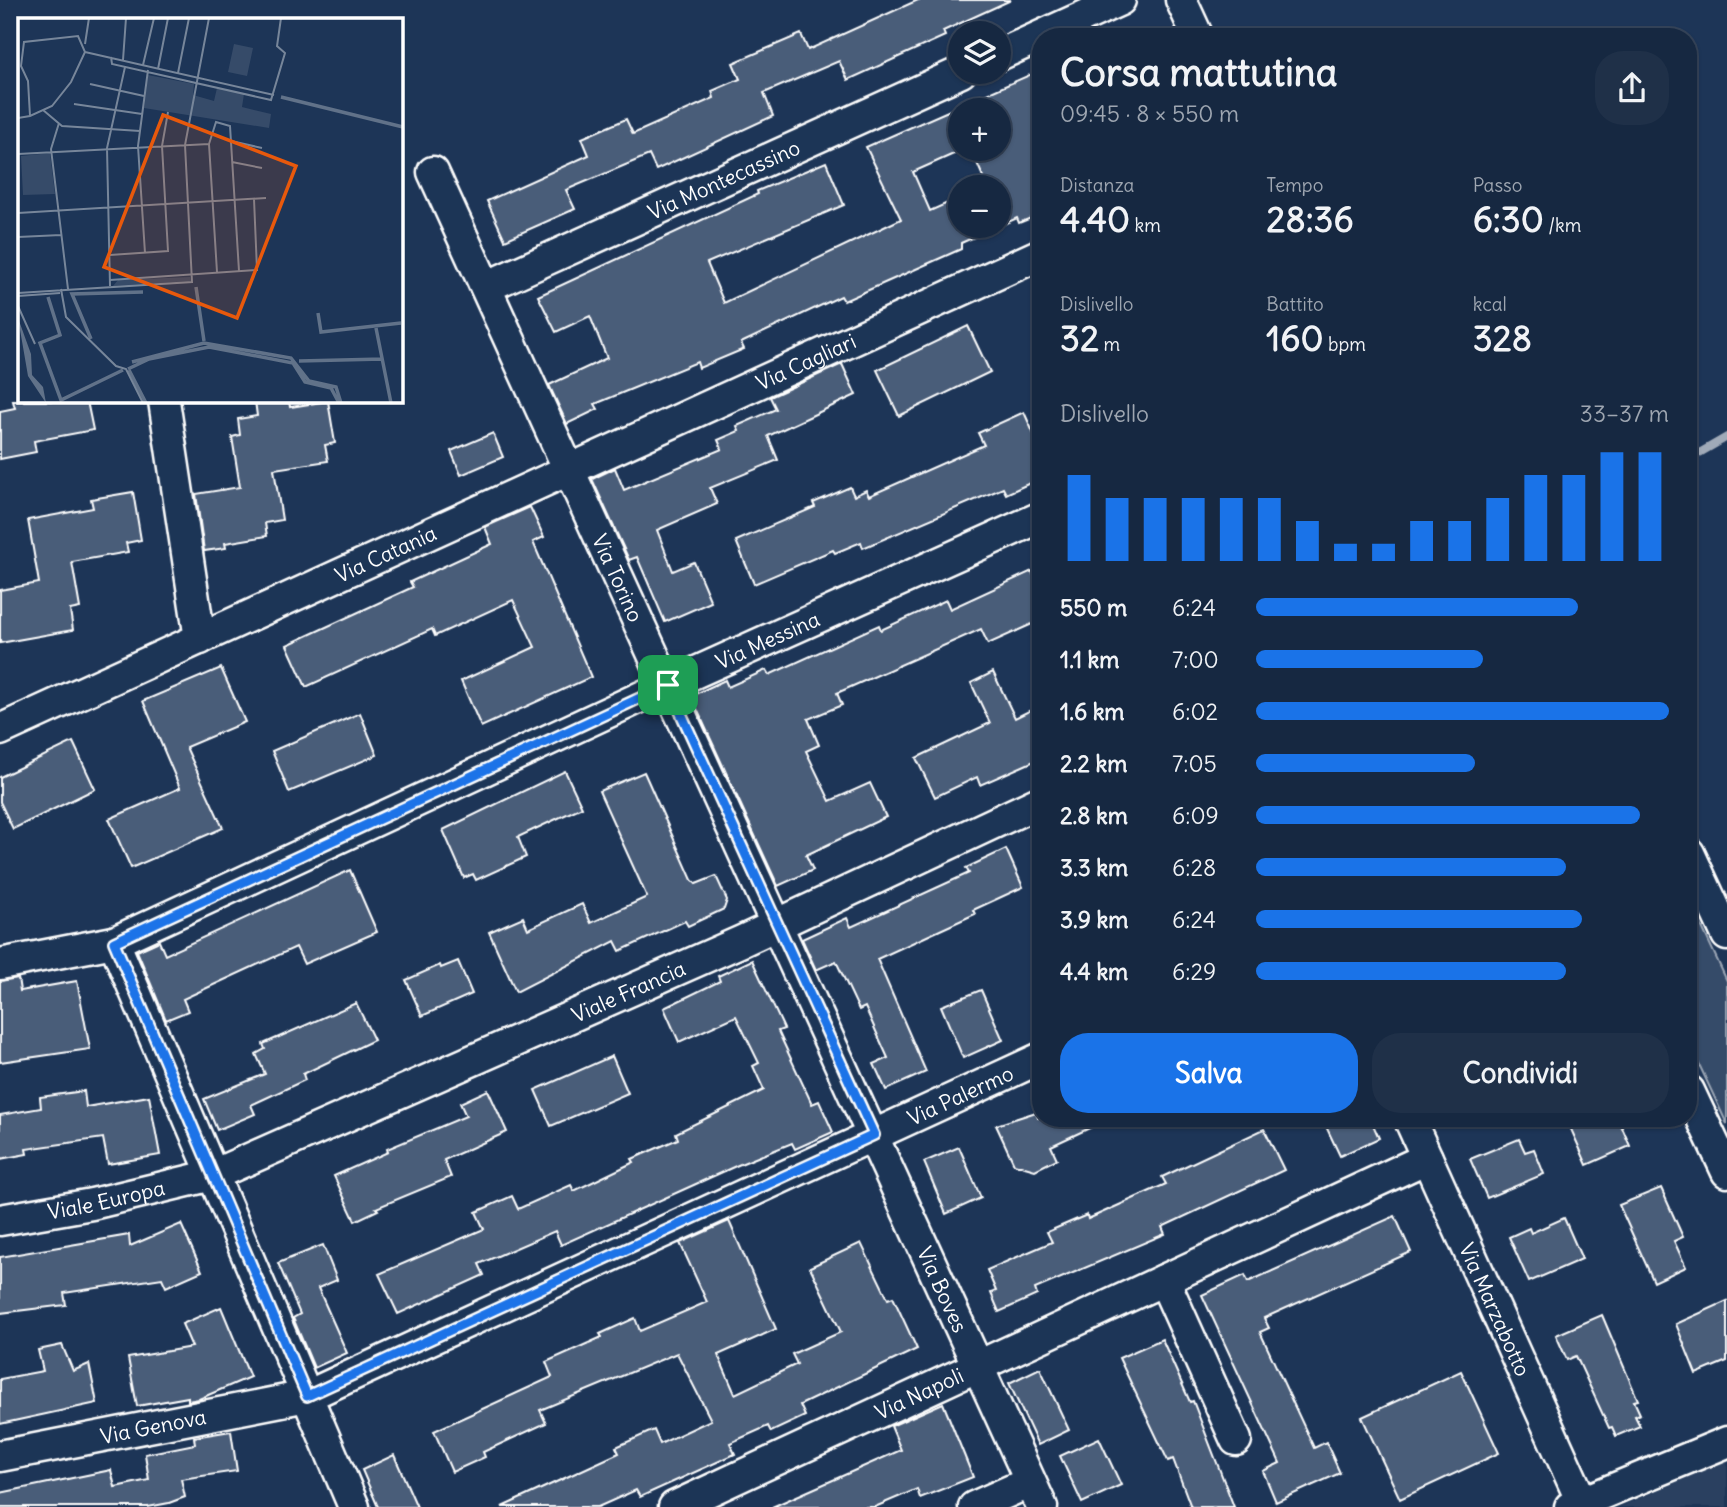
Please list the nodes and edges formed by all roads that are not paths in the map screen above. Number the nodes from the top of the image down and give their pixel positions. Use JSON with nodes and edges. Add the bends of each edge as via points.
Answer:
{"nodes":[{"id":1,"x":1120,"y":0,"type":"edge"},
{"id":2,"x":1181,"y":0,"type":"edge"},
{"id":3,"x":1058,"y":28,"type":"edge"},
{"id":4,"x":1194,"y":28,"type":"edge"},
{"id":5,"x":1032,"y":40,"type":"edge"},
{"id":6,"x":1011,"y":50,"type":"edge"},
{"id":7,"x":948,"y":78,"type":"edge"},
{"id":8,"x":433,"y":172,"type":"dead end"},
{"id":9,"x":1032,"y":258,"type":"edge"},
{"id":10,"x":486,"y":287,"type":"junction"},
{"id":11,"x":164,"y":402,"type":"edge"},
{"id":12,"x":570,"y":471,"type":"junction"},
{"id":13,"x":1032,"y":521,"type":"edge"},
{"id":14,"x":201,"y":639,"type":"junction"},
{"id":15,"x":668,"y":685,"type":"junction"},
{"id":16,"x":0,"y":730,"type":"edge"},
{"id":17,"x":1032,"y":805,"type":"edge"},
{"id":18,"x":1697,"y":870,"type":"edge"},
{"id":19,"x":777,"y":924,"type":"junction"},
{"id":20,"x":1727,"y":936,"type":"edge"},
{"id":21,"x":114,"y":942,"type":"junction"},
{"id":22,"x":0,"y":964,"type":"edge"},
{"id":23,"x":1032,"y":1062,"type":"edge"},
{"id":24,"x":1697,"y":1108,"type":"edge"},
{"id":25,"x":1413,"y":1127,"type":"edge"},
{"id":26,"x":874,"y":1135,"type":"junction"},
{"id":27,"x":1427,"y":1158,"type":"junction"},
{"id":28,"x":1727,"y":1172,"type":"edge"},
{"id":29,"x":214,"y":1175,"type":"junction"},
{"id":30,"x":0,"y":1220,"type":"edge"},
{"id":31,"x":1164,"y":1280,"type":"junction"},
{"id":32,"x":978,"y":1366,"type":"junction"},
{"id":33,"x":307,"y":1396,"type":"junction"},
{"id":34,"x":1236,"y":1440,"type":"dead end"},
{"id":35,"x":1727,"y":1442,"type":"edge"},
{"id":36,"x":0,"y":1456,"type":"edge"},
{"id":37,"x":1036,"y":1494,"type":"edge"},
{"id":38,"x":1576,"y":1504,"type":"edge"},
{"id":39,"x":354,"y":1507,"type":"edge"},
{"id":40,"x":674,"y":1507,"type":"edge"},
{"id":41,"x":974,"y":1507,"type":"edge"}],
"edges":[{"from":1,"to":3,"type":"street"},
{"from":2,"to":4,"type":"street"},
{"from":5,"to":6,"type":"street"},
{"from":7,"to":10,"type":"street","name":"Via Montecassino"},
{"from":8,"to":10,"type":"street","name":"Via Torino"},
{"from":9,"to":12,"type":"street","name":"Via Cagliari"},
{"from":10,"to":12,"type":"street","name":"Via Torino"},
{"from":11,"to":14,"type":"street"},
{"from":12,"to":14,"type":"street","name":"Via Catania"},
{"from":12,"to":15,"type":"street","name":"Via Torino"},
{"from":13,"to":15,"type":"street","name":"Via Messina"},
{"from":14,"to":16,"type":"street","name":"Via Catania"},
{"from":15,"to":19,"type":"street","name":"Via Torino"},
{"from":15,"to":21,"type":"street","name":"Via Messina"},
{"from":17,"to":19,"type":"street","name":"Viale Francia"},
{"from":18,"to":20,"type":"street"},
{"from":19,"to":26,"type":"street","name":"Via Torino"},
{"from":19,"to":29,"type":"street","name":"Viale Francia"},
{"from":21,"to":22,"type":"street"},
{"from":21,"to":29,"type":"street"},
{"from":23,"to":26,"type":"street","name":"Via Palermo"},
{"from":24,"to":28,"type":"street"},
{"from":25,"to":27,"type":"street","name":"Via Marzabotto"},
{"from":26,"to":32,"type":"street","name":"Via Boves"},
{"from":26,"to":33,"type":"street","name":"Via Palermo"},
{"from":27,"to":31,"type":"street","name":"Via Napoli"},
{"from":27,"to":38,"type":"street","name":"Via Marzabotto"},
{"from":29,"to":30,"type":"street","name":"Viale Europa"},
{"from":29,"to":33,"type":"street"},
{"from":31,"to":32,"type":"street","name":"Via Napoli"},
{"from":31,"to":34,"type":"street"},
{"from":32,"to":37,"type":"street","name":"Via Boves"},
{"from":32,"to":40,"type":"street","name":"Via Napoli"},
{"from":33,"to":36,"type":"street","name":"Via Genova"},
{"from":33,"to":39,"type":"street"},
{"from":35,"to":38,"type":"street"},
{"from":37,"to":41,"type":"street","name":"Via Boves"}]}
